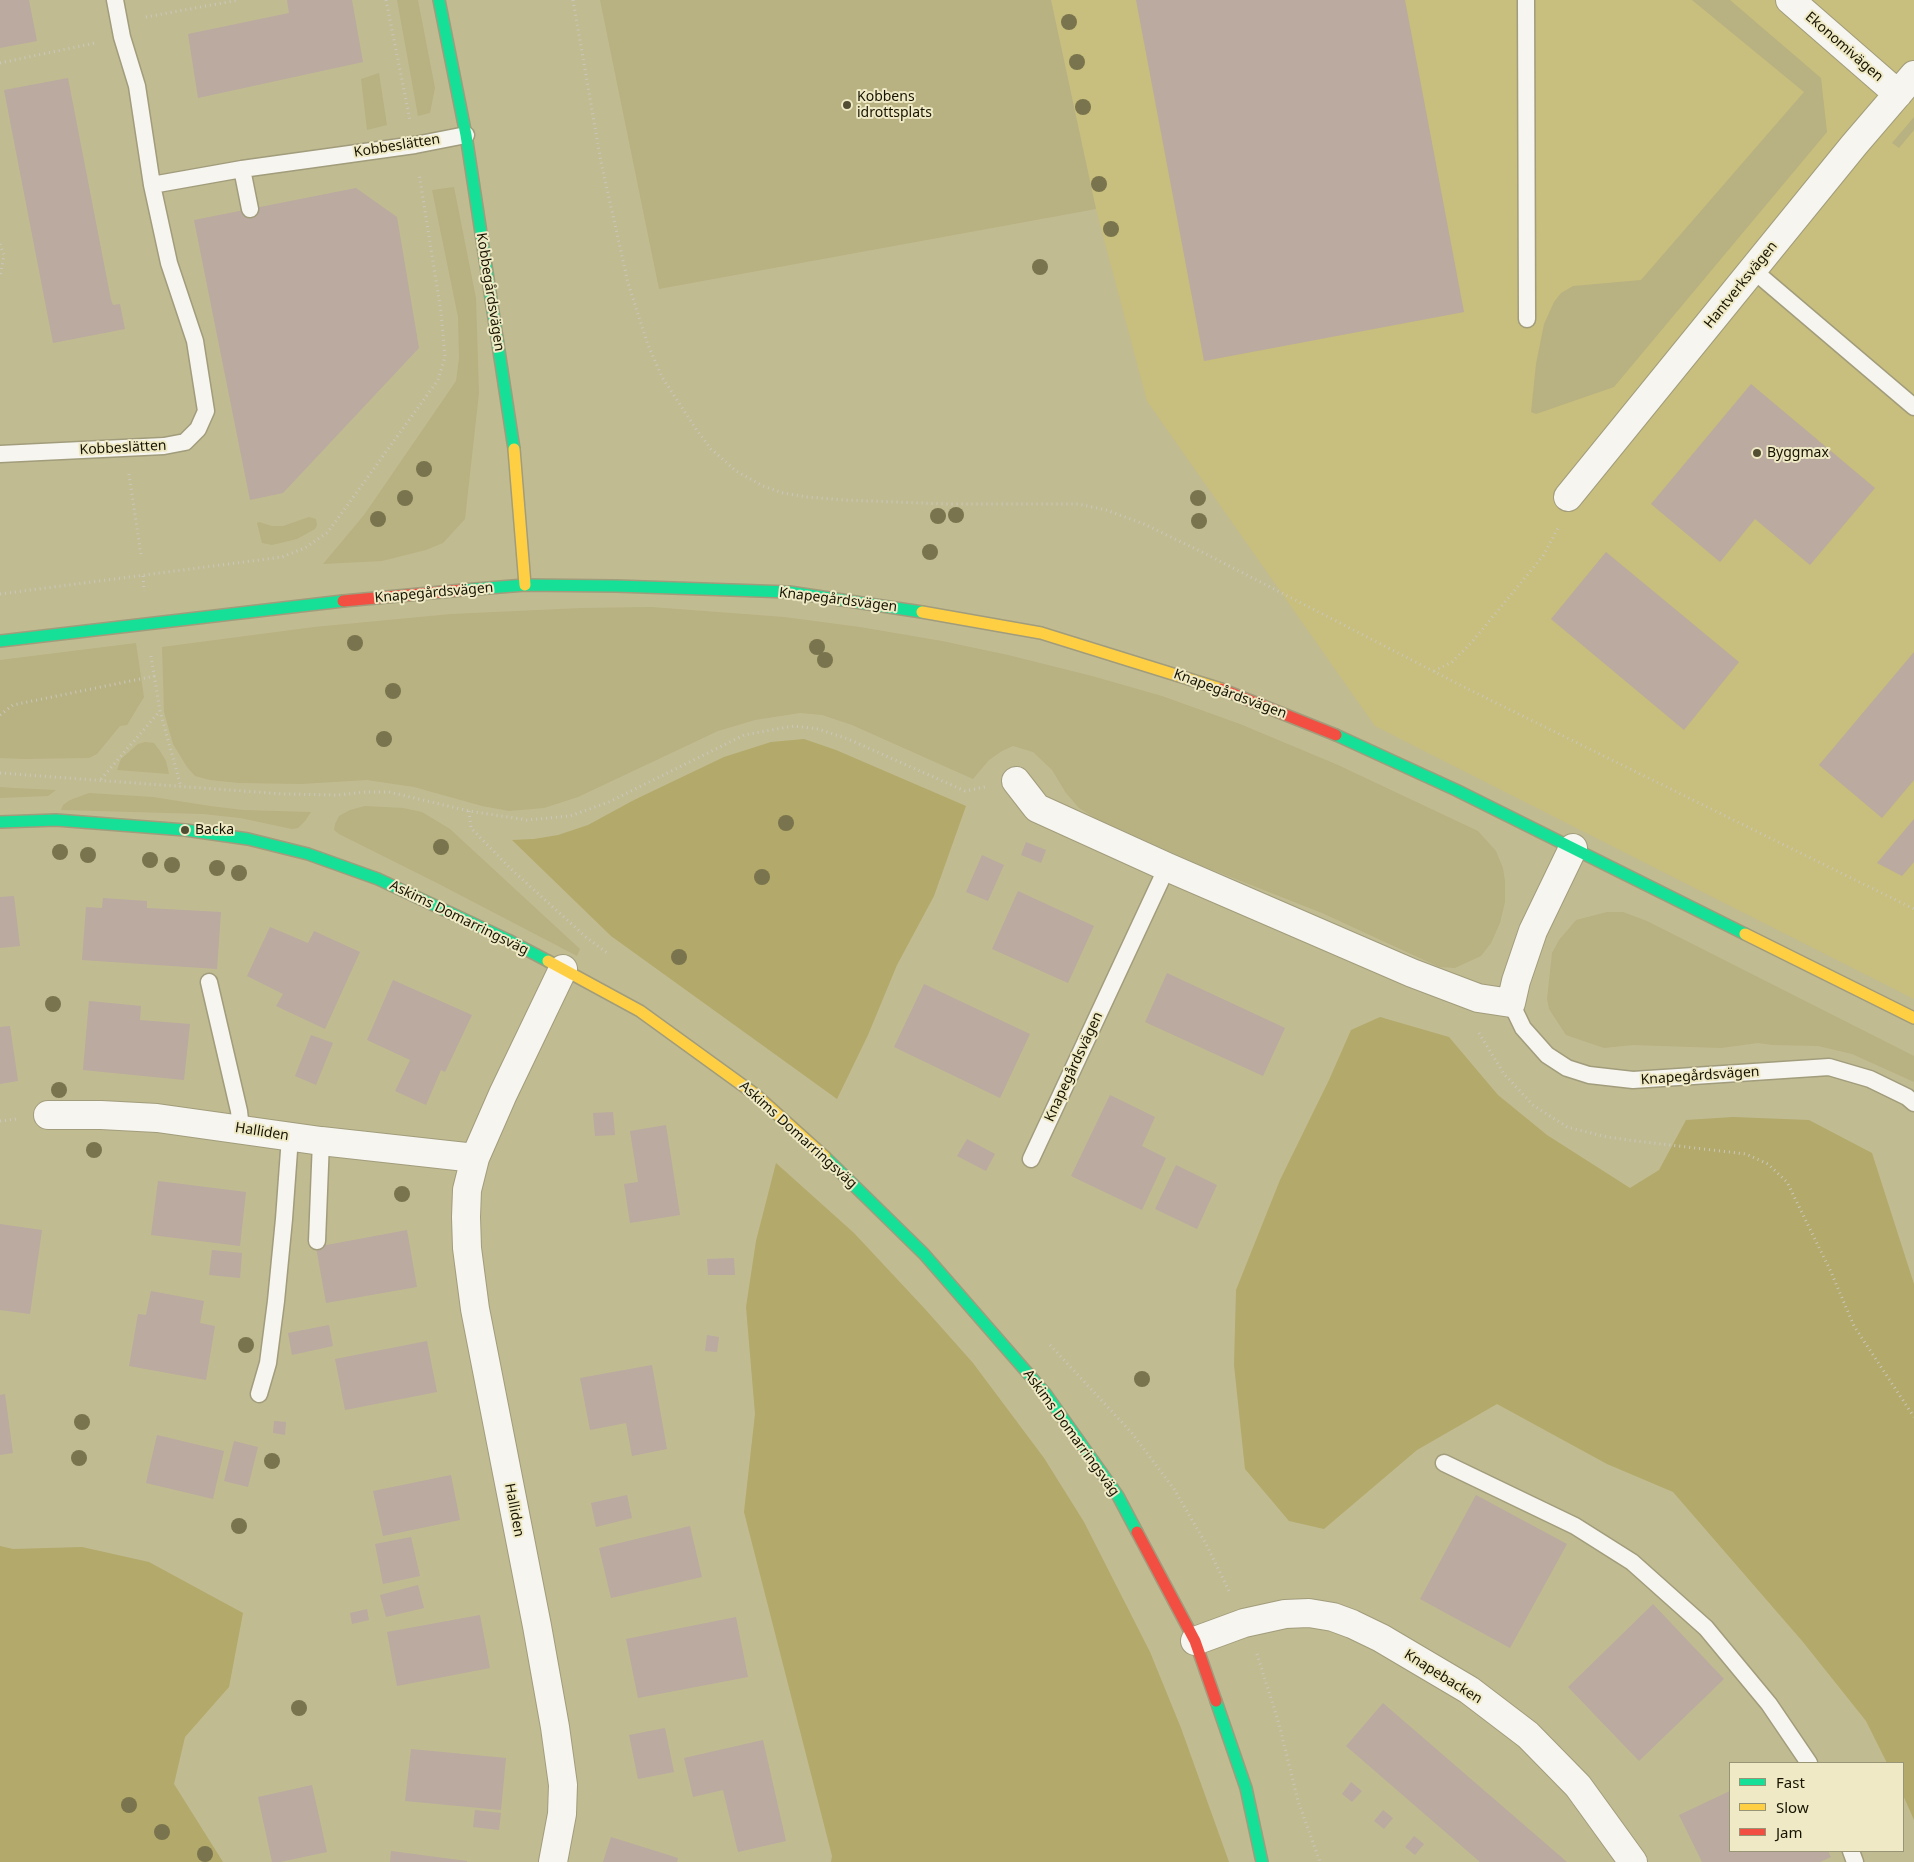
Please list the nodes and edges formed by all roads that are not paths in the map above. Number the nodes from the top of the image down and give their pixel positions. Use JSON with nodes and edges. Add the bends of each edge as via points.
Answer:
{"nodes":[{"id":1,"x":116,"y":0,"type":"edge"},
{"id":2,"x":440,"y":0,"type":"edge"},
{"id":3,"x":1526,"y":0,"type":"edge"},
{"id":4,"x":1790,"y":0,"type":"edge"},
{"id":5,"x":1906,"y":84,"type":"edge"},
{"id":6,"x":466,"y":135,"type":"junction"},
{"id":7,"x":242,"y":169,"type":"junction"},
{"id":8,"x":152,"y":185,"type":"junction"},
{"id":9,"x":250,"y":208,"type":"dead end"},
{"id":10,"x":1753,"y":270,"type":"junction"},
{"id":11,"x":1527,"y":319,"type":"dead end"},
{"id":12,"x":1914,"y":407,"type":"edge"},
{"id":13,"x":0,"y":454,"type":"edge"},
{"id":14,"x":1568,"y":497,"type":"road end"},
{"id":15,"x":525,"y":585,"type":"junction"},
{"id":16,"x":0,"y":641,"type":"edge"},
{"id":17,"x":1016,"y":781,"type":"road end"},
{"id":18,"x":0,"y":822,"type":"edge"},
{"id":19,"x":1573,"y":848,"type":"junction"},
{"id":20,"x":1167,"y":867,"type":"junction"},
{"id":21,"x":563,"y":970,"type":"junction"},
{"id":22,"x":209,"y":982,"type":"dead end"},
{"id":23,"x":1511,"y":1003,"type":"junction"},
{"id":24,"x":1914,"y":1018,"type":"edge"},
{"id":25,"x":1914,"y":1103,"type":"edge"},
{"id":26,"x":48,"y":1115,"type":"dead end"},
{"id":27,"x":241,"y":1129,"type":"junction"},
{"id":28,"x":290,"y":1137,"type":"junction"},
{"id":29,"x":321,"y":1141,"type":"junction"},
{"id":30,"x":475,"y":1158,"type":"junction"},
{"id":31,"x":1031,"y":1159,"type":"dead end"},
{"id":32,"x":317,"y":1241,"type":"dead end"},
{"id":33,"x":259,"y":1394,"type":"dead end"},
{"id":34,"x":1444,"y":1463,"type":"dead end"},
{"id":35,"x":1195,"y":1641,"type":"junction"},
{"id":36,"x":1808,"y":1762,"type":"edge"},
{"id":37,"x":553,"y":1862,"type":"edge"},
{"id":38,"x":1262,"y":1862,"type":"edge"},
{"id":39,"x":1633,"y":1862,"type":"edge"}],
"edges":[{"from":1,"to":8,"type":"lane","name":"Kobbeslätten","via":[[137,86]]},
{"from":2,"to":6,"type":"street","name":"Kobbegårdsvägen"},
{"from":3,"to":11,"type":"lane"},
{"from":4,"to":5,"type":"street","name":"Ekonomivägen"},
{"from":5,"to":10,"type":"street","name":"Hantverksvägen"},
{"from":6,"to":7,"type":"lane","name":"Kobbeslätten"},
{"from":6,"to":15,"type":"street","name":"Kobbegårdsvägen","via":[[513,435]]},
{"from":7,"to":8,"type":"lane","name":"Kobbeslätten"},
{"from":7,"to":9,"type":"lane"},
{"from":8,"to":13,"type":"lane","name":"Kobbeslätten","via":[[168,263],[195,341],[206,411],[198,429],[185,442],[164,446]]},
{"from":10,"to":12,"type":"lane"},
{"from":10,"to":14,"type":"street","name":"Hantverksvägen"},
{"from":15,"to":16,"type":"street","name":"Knapegårdsvägen","via":[[381,597]]},
{"from":15,"to":19,"type":"street","name":"Knapegårdsvägen","via":[[790,592],[1041,633],[1208,684],[1319,727]]},
{"from":17,"to":20,"type":"street","via":[[1037,808]]},
{"from":18,"to":21,"type":"street","name":"Askims Domarringsväg","via":[[56,820],[185,830],[248,839],[308,854],[378,879],[508,940]]},
{"from":19,"to":23,"type":"street","via":[[1533,931]]},
{"from":19,"to":24,"type":"street","name":"Knapegårdsvägen"},
{"from":20,"to":23,"type":"street","via":[[1412,973],[1478,998]]},
{"from":20,"to":31,"type":"lane","name":"Knapegårdsvägen"},
{"from":21,"to":30,"type":"street","name":"Halliden"},
{"from":21,"to":35,"type":"street","name":"Askims Domarringsväg","via":[[640,1011],[756,1095],[820,1152],[924,1254],[1045,1393],[1118,1496]]},
{"from":22,"to":27,"type":"lane"},
{"from":23,"to":25,"type":"lane","name":"Knapegårdsvägen","via":[[1523,1028],[1547,1055],[1567,1068],[1589,1075],[1633,1080],[1829,1067],[1870,1079]]},
{"from":26,"to":27,"type":"street","name":"Halliden","via":[[157,1118]]},
{"from":27,"to":28,"type":"street","name":"Halliden"},
{"from":28,"to":29,"type":"street","name":"Halliden"},
{"from":28,"to":33,"type":"lane","via":[[276,1301],[268,1363]]},
{"from":29,"to":30,"type":"street","name":"Halliden"},
{"from":29,"to":32,"type":"lane"},
{"from":30,"to":37,"type":"street","name":"Halliden","via":[[467,1190],[466,1217],[474,1301],[537,1626],[563,1784],[562,1814]]},
{"from":34,"to":36,"type":"lane","via":[[1575,1526],[1632,1562],[1706,1628],[1769,1704]]},
{"from":35,"to":38,"type":"street","name":"Askims Domarringsväg","via":[[1246,1788]]},
{"from":35,"to":39,"type":"street","name":"Knapebacken","via":[[1244,1622],[1309,1613],[1333,1617],[1374,1635],[1469,1690],[1528,1735],[1578,1786]]}]}
